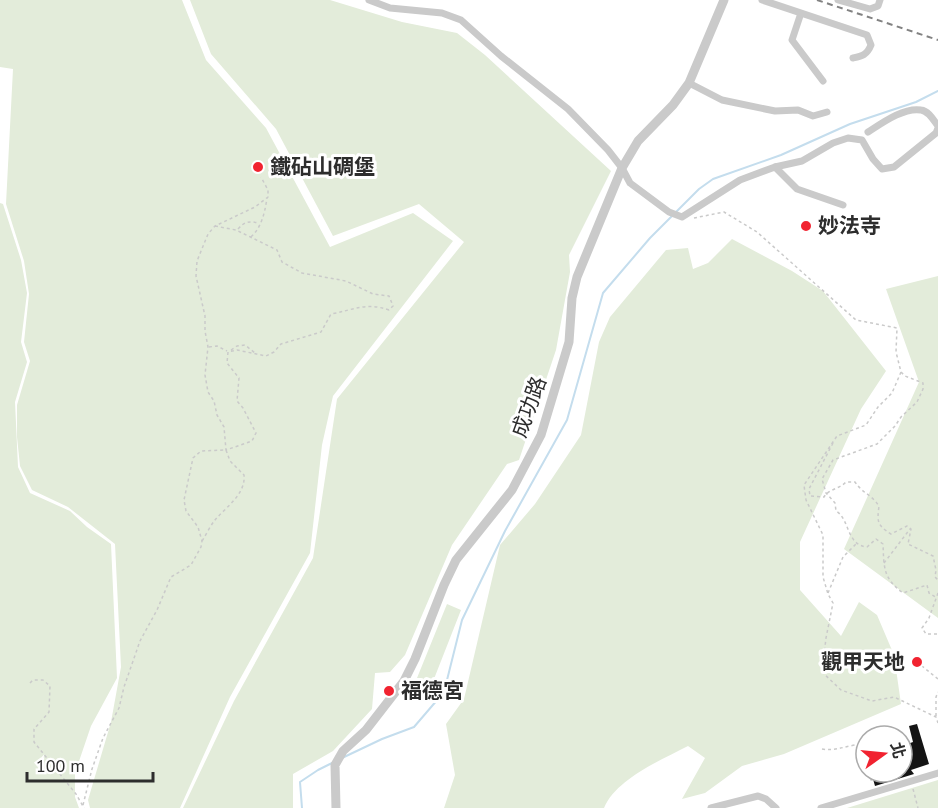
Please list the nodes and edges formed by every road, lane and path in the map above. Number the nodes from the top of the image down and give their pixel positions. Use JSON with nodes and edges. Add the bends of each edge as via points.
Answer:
{"nodes":[{"id":1,"x":369,"y":0,"type":"edge"},
{"id":2,"x":724,"y":0,"type":"edge"},
{"id":3,"x":762,"y":0,"type":"edge"},
{"id":4,"x":838,"y":0,"type":"edge"},
{"id":5,"x":880,"y":0,"type":"edge"},
{"id":6,"x":801,"y":13,"type":"junction"},
{"id":7,"x":853,"y":58,"type":"dead end"},
{"id":8,"x":823,"y":81,"type":"dead end"},
{"id":9,"x":689,"y":82,"type":"junction"},
{"id":10,"x":827,"y":112,"type":"dead end"},
{"id":11,"x":938,"y":127,"type":"edge"},
{"id":12,"x":868,"y":132,"type":"dead end"},
{"id":13,"x":775,"y":167,"type":"junction"},
{"id":14,"x":622,"y":168,"type":"junction"},
{"id":15,"x":261,"y":177,"type":"dead end"},
{"id":16,"x":268,"y":197,"type":"junction"},
{"id":17,"x":843,"y":206,"type":"dead end"},
{"id":18,"x":680,"y":216,"type":"junction"},
{"id":19,"x":260,"y":223,"type":"junction"},
{"id":20,"x":215,"y":226,"type":"junction"},
{"id":21,"x":236,"y":230,"type":"junction"},
{"id":22,"x":251,"y":237,"type":"junction"},
{"id":23,"x":208,"y":347,"type":"junction"},
{"id":24,"x":228,"y":352,"type":"junction"},
{"id":25,"x":256,"y":354,"type":"junction"},
{"id":26,"x":901,"y":372,"type":"junction"},
{"id":27,"x":837,"y":436,"type":"junction"},
{"id":28,"x":226,"y":450,"type":"junction"},
{"id":29,"x":826,"y":493,"type":"junction"},
{"id":30,"x":910,"y":529,"type":"junction"},
{"id":31,"x":202,"y":541,"type":"junction"},
{"id":32,"x":857,"y":543,"type":"junction"},
{"id":33,"x":884,"y":563,"type":"junction"},
{"id":34,"x":938,"y":580,"type":"edge"},
{"id":35,"x":938,"y":593,"type":"edge"},
{"id":36,"x":828,"y":594,"type":"junction"},
{"id":37,"x":937,"y":598,"type":"edge"},
{"id":38,"x":938,"y":634,"type":"edge"},
{"id":39,"x":917,"y":662,"type":"dead end"},
{"id":40,"x":938,"y":679,"type":"edge"},
{"id":41,"x":30,"y":683,"type":"dead end"},
{"id":42,"x":938,"y":692,"type":"edge"},
{"id":43,"x":937,"y":696,"type":"edge"},
{"id":44,"x":936,"y":717,"type":"junction"},
{"id":45,"x":938,"y":723,"type":"edge"},
{"id":46,"x":854,"y":745,"type":"edge"},
{"id":47,"x":822,"y":749,"type":"dead end"},
{"id":48,"x":938,"y":773,"type":"edge"},
{"id":49,"x":914,"y":780,"type":"edge"},
{"id":50,"x":873,"y":784,"type":"edge"},
{"id":51,"x":901,"y":784,"type":"edge"},
{"id":52,"x":912,"y":784,"type":"edge"},
{"id":53,"x":875,"y":792,"type":"junction"},
{"id":54,"x":83,"y":807,"type":"edge"},
{"id":55,"x":336,"y":808,"type":"edge"},
{"id":56,"x":711,"y":808,"type":"edge"},
{"id":57,"x":776,"y":808,"type":"edge"},
{"id":58,"x":821,"y":808,"type":"edge"},
{"id":59,"x":918,"y":808,"type":"edge"}],
"edges":[{"from":1,"to":14,"type":"street","via":[[390,8],[461,20],[568,108]]},
{"from":2,"to":9,"type":"street","name":"成功路"},
{"from":3,"to":6,"type":"street"},
{"from":4,"to":5,"type":"street","via":[[870,9],[878,6]]},
{"from":6,"to":7,"type":"street","via":[[867,35],[871,45],[868,51]]},
{"from":6,"to":8,"type":"street","via":[[792,39]]},
{"from":9,"to":10,"type":"street","via":[[722,100],[775,111],[798,110],[813,116]]},
{"from":9,"to":14,"type":"street","name":"成功路","via":[[638,141]]},
{"from":11,"to":12,"type":"street","via":[[920,109],[896,115]]},
{"from":11,"to":13,"type":"street","via":[[936,133],[894,167],[882,169],[862,140],[848,138],[802,161]]},
{"from":13,"to":17,"type":"street","via":[[797,189]]},
{"from":13,"to":18,"type":"street","via":[[740,180]]},
{"from":14,"to":18,"type":"street","via":[[630,183]]},
{"from":14,"to":55,"type":"street","name":"成功路","via":[[577,277],[570,342],[541,435],[512,490],[456,560],[405,681],[335,765]]},
{"from":15,"to":16,"type":"path"},
{"from":16,"to":19,"type":"path"},
{"from":16,"to":20,"type":"path"},
{"from":18,"to":26,"type":"path","via":[[694,219],[724,212],[757,232],[856,320],[897,328],[896,352]]},
{"from":19,"to":21,"type":"path","via":[[244,222]]},
{"from":19,"to":22,"type":"path"},
{"from":20,"to":21,"type":"path"},
{"from":20,"to":23,"type":"path","via":[[196,261]]},
{"from":21,"to":22,"type":"path"},
{"from":22,"to":25,"type":"path","via":[[277,250],[282,262],[302,273],[389,296],[393,306],[389,310],[356,306],[331,314],[321,332],[281,344],[266,356]]},
{"from":23,"to":24,"type":"path","via":[[217,346]]},
{"from":23,"to":28,"type":"path","via":[[207,392],[224,427]]},
{"from":24,"to":25,"type":"path"},
{"from":24,"to":25,"type":"path","via":[[245,345]]},
{"from":24,"to":28,"type":"path","via":[[227,363],[239,378],[237,401],[256,433],[252,441]]},
{"from":26,"to":27,"type":"path","via":[[892,393],[866,425]]},
{"from":26,"to":29,"type":"path","via":[[923,383],[917,402],[877,444],[833,460],[822,479]]},
{"from":27,"to":29,"type":"path","via":[[809,489],[810,496],[824,497]]},
{"from":27,"to":36,"type":"path","via":[[804,485],[806,500],[824,535],[823,577]]},
{"from":28,"to":31,"type":"path","via":[[230,461],[244,475],[243,485]]},
{"from":28,"to":31,"type":"path","via":[[201,451],[193,458],[184,500]]},
{"from":29,"to":30,"type":"path","via":[[846,482],[855,482],[879,506],[880,526],[891,534],[907,526]]},
{"from":29,"to":32,"type":"path"},
{"from":30,"to":33,"type":"path"},
{"from":30,"to":34,"type":"path","via":[[908,544],[933,556]]},
{"from":31,"to":54,"type":"path","via":[[191,565],[171,577],[140,642],[119,708],[92,769]]},
{"from":32,"to":33,"type":"path","via":[[867,546],[876,539],[883,544]]},
{"from":32,"to":36,"type":"path","via":[[843,557]]},
{"from":33,"to":37,"type":"path","via":[[891,584],[903,593],[927,585],[929,593]]},
{"from":35,"to":37,"type":"path"},
{"from":36,"to":44,"type":"path","via":[[833,603],[822,672],[841,690],[872,701],[894,697]]},
{"from":37,"to":38,"type":"path","via":[[922,628],[926,634]]},
{"from":39,"to":40,"type":"path"},
{"from":41,"to":54,"type":"path","via":[[43,680],[50,686],[49,712],[34,729],[34,741]]},
{"from":42,"to":43,"type":"path"},
{"from":43,"to":44,"type":"path"},
{"from":44,"to":45,"type":"path"},
{"from":46,"to":47,"type":"path","via":[[832,751]]},
{"from":48,"to":49,"type":"street"},
{"from":50,"to":53,"type":"path"},
{"from":51,"to":53,"type":"street"},
{"from":52,"to":59,"type":"path"},
{"from":53,"to":58,"type":"street"},
{"from":56,"to":57,"type":"street","via":[[758,796]]}]}
